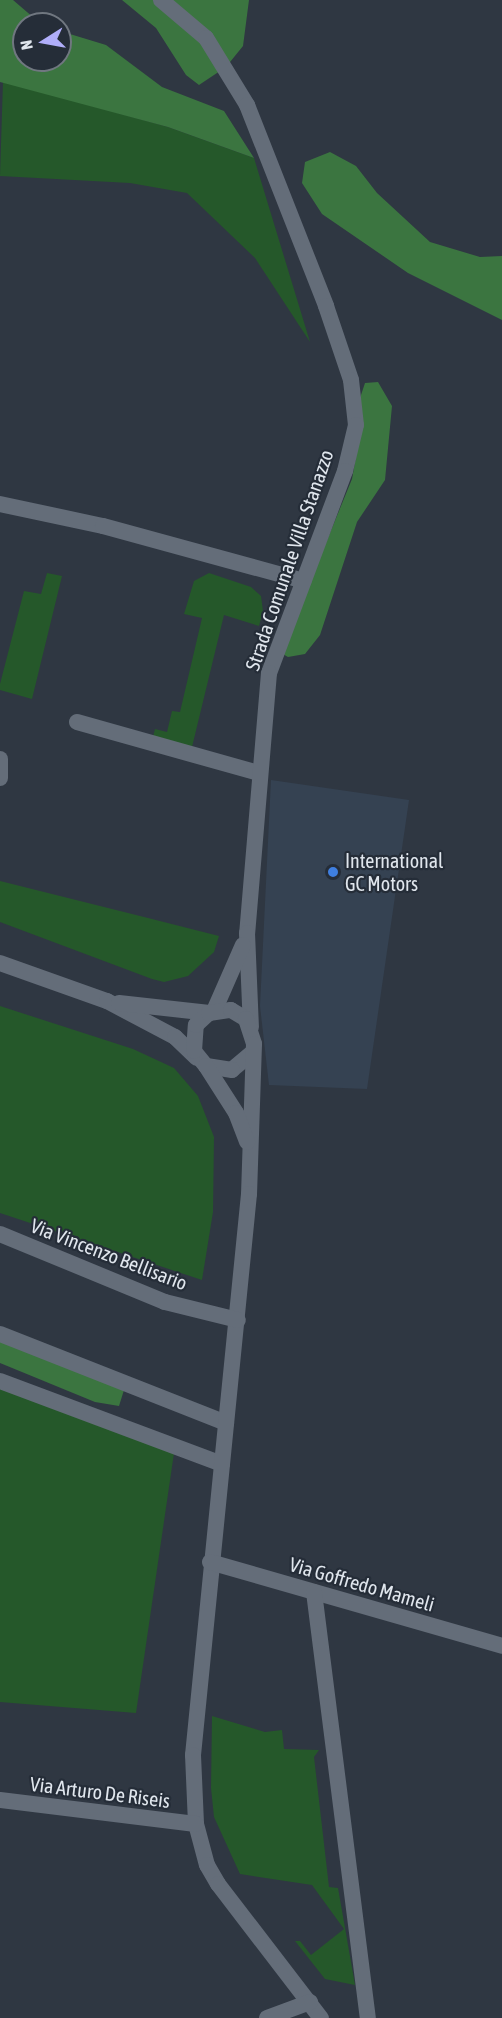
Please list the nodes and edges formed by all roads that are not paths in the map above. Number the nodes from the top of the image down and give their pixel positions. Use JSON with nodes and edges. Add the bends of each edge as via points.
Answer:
{"nodes":[{"id":1,"x":161,"y":0,"type":"edge"},
{"id":2,"x":0,"y":504,"type":"edge"},
{"id":3,"x":304,"y":581,"type":"junction"},
{"id":4,"x":77,"y":722,"type":"dead end"},
{"id":5,"x":0,"y":759,"type":"edge"},
{"id":6,"x":259,"y":773,"type":"junction"},
{"id":7,"x":0,"y":778,"type":"edge"},
{"id":8,"x":247,"y":933,"type":"junction"},
{"id":9,"x":0,"y":963,"type":"edge"},
{"id":10,"x":106,"y":1001,"type":"junction"},
{"id":11,"x":211,"y":1012,"type":"junction"},
{"id":12,"x":251,"y":1027,"type":"junction"},
{"id":13,"x":252,"y":1053,"type":"junction"},
{"id":14,"x":202,"y":1062,"type":"junction"},
{"id":15,"x":250,"y":1151,"type":"junction"},
{"id":16,"x":0,"y":1234,"type":"edge"},
{"id":17,"x":238,"y":1320,"type":"junction"},
{"id":18,"x":0,"y":1334,"type":"edge"},
{"id":19,"x":0,"y":1381,"type":"edge"},
{"id":20,"x":226,"y":1423,"type":"junction"},
{"id":21,"x":222,"y":1464,"type":"junction"},
{"id":22,"x":210,"y":1562,"type":"junction"},
{"id":23,"x":314,"y":1592,"type":"junction"},
{"id":24,"x":502,"y":1646,"type":"edge"},
{"id":25,"x":0,"y":1800,"type":"edge"},
{"id":26,"x":196,"y":1824,"type":"junction"},
{"id":27,"x":310,"y":2002,"type":"junction"},
{"id":28,"x":267,"y":2018,"type":"edge"},
{"id":29,"x":321,"y":2018,"type":"edge"},
{"id":30,"x":368,"y":2018,"type":"edge"}],
"edges":[{"from":1,"to":3,"type":"street","name":"Strada Comunale Villa Stanazzo","via":[[206,38],[247,105],[351,380],[356,424],[345,471]]},
{"from":2,"to":3,"type":"street","via":[[103,526]]},
{"from":3,"to":6,"type":"street","name":"Strada Comunale Villa Stanazzo","via":[[269,673]]},
{"from":4,"to":6,"type":"street"},
{"from":5,"to":7,"type":"street"},
{"from":6,"to":8,"type":"street","name":"Strada Comunale Villa Stanazzo"},
{"from":8,"to":11,"type":"street","name":"Strada Comunale Villa Stanazzo"},
{"from":8,"to":12,"type":"street","name":"Strada Comunale Villa Stanazzo"},
{"from":9,"to":10,"type":"street"},
{"from":10,"to":11,"type":"street"},
{"from":10,"to":14,"type":"street","via":[[175,1037]]},
{"from":11,"to":12,"type":"street","via":[[239,1014]]},
{"from":11,"to":14,"type":"street","via":[[193,1033]]},
{"from":12,"to":13,"type":"street"},
{"from":13,"to":14,"type":"street","via":[[232,1070]]},
{"from":13,"to":15,"type":"street"},
{"from":14,"to":15,"type":"street","via":[[236,1113]]},
{"from":15,"to":17,"type":"street"},
{"from":16,"to":17,"type":"street","name":"Via Vincenzo Bellisario","via":[[165,1302]]},
{"from":17,"to":20,"type":"street"},
{"from":18,"to":20,"type":"street"},
{"from":19,"to":21,"type":"street"},
{"from":20,"to":21,"type":"street"},
{"from":21,"to":22,"type":"street"},
{"from":22,"to":23,"type":"street","name":"Via Goffredo Mameli"},
{"from":22,"to":26,"type":"street","via":[[194,1755]]},
{"from":23,"to":24,"type":"street","name":"Via Goffredo Mameli"},
{"from":23,"to":30,"type":"street"},
{"from":25,"to":26,"type":"street","name":"Via Arturo De Riseis"},
{"from":26,"to":27,"type":"street","via":[[207,1865],[218,1884]]},
{"from":27,"to":28,"type":"street"},
{"from":27,"to":29,"type":"street"}]}
